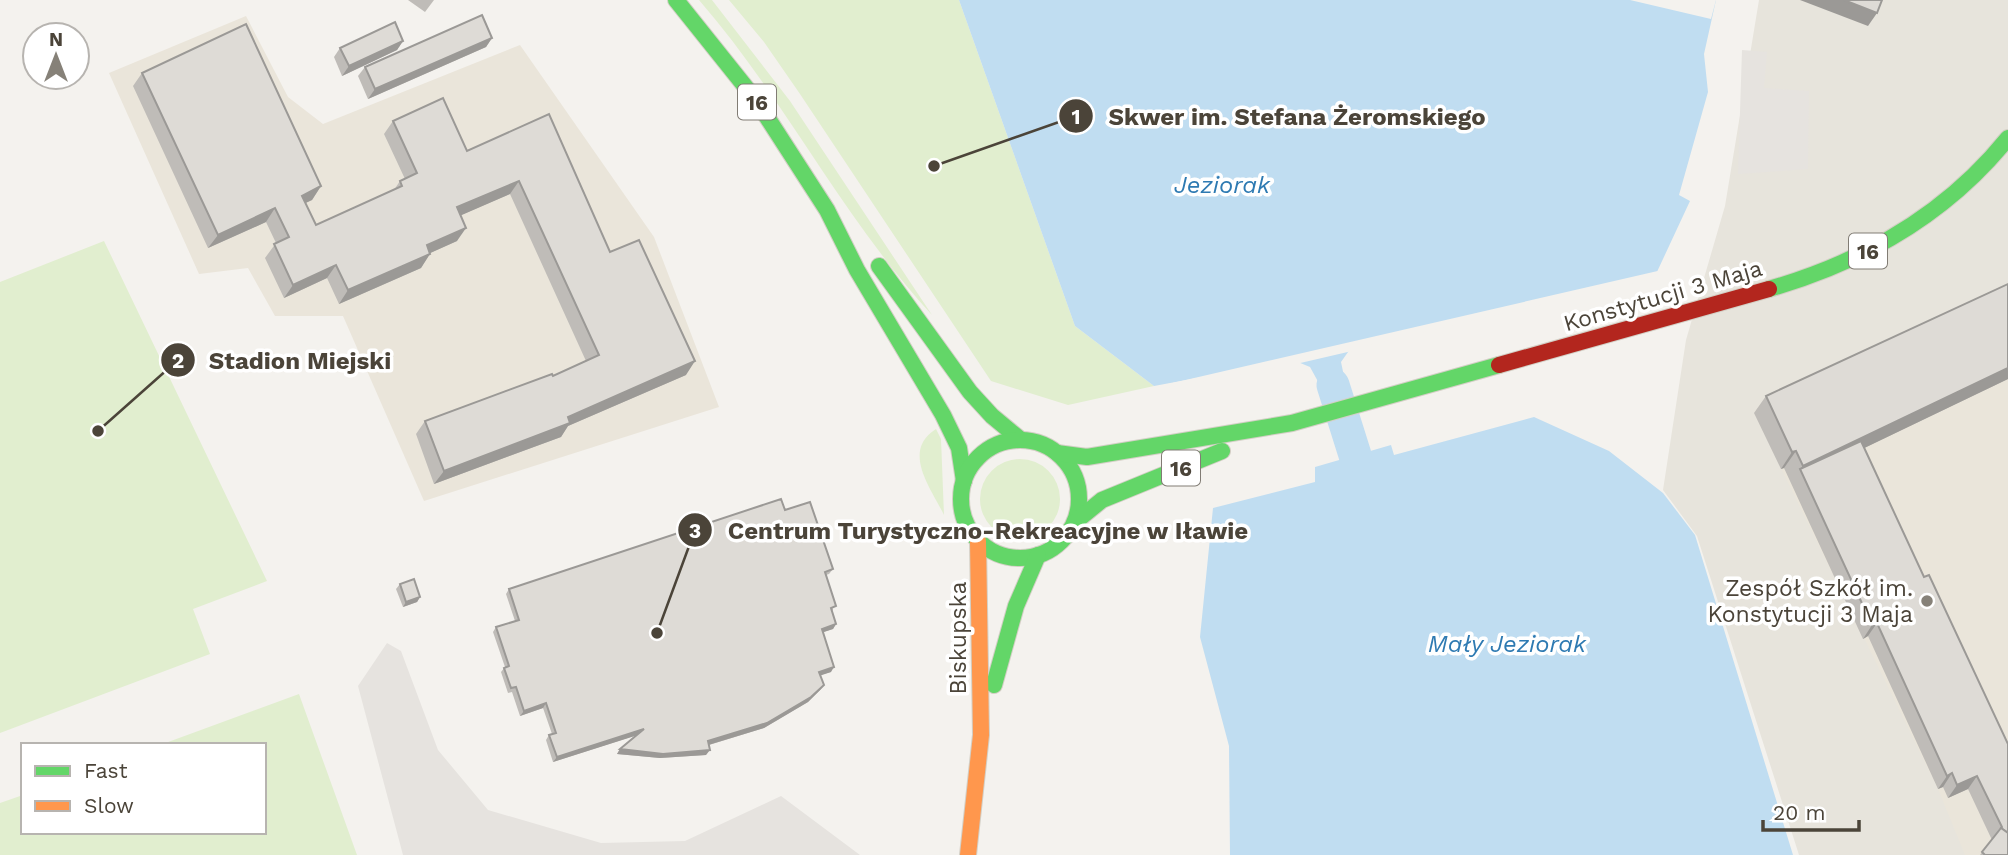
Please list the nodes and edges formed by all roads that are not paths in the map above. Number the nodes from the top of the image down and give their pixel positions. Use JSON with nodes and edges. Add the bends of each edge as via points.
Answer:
{"nodes":[{"id":1,"x":676,"y":0,"type":"edge"},
{"id":2,"x":2008,"y":138,"type":"edge"},
{"id":3,"x":827,"y":211,"type":"junction"},
{"id":4,"x":1292,"y":423,"type":"junction"},
{"id":5,"x":1021,"y":440,"type":"junction"},
{"id":6,"x":1057,"y":453,"type":"junction"},
{"id":7,"x":964,"y":481,"type":"junction"},
{"id":8,"x":1075,"y":522,"type":"junction"},
{"id":9,"x":978,"y":541,"type":"junction"},
{"id":10,"x":1038,"y":555,"type":"junction"},
{"id":11,"x":981,"y":735,"type":"junction"},
{"id":12,"x":968,"y":855,"type":"edge"}],
"edges":[{"from":1,"to":3,"type":"main road","number":"16","via":[[756,100]]},
{"from":2,"to":4,"type":"main road","name":"Konstytucji 3 Maja","number":"16","via":[[1931,212],[1858,257],[1818,275]]},
{"from":3,"to":5,"type":"main road","number":"16","via":[[868,253],[930,333],[971,397]]},
{"from":3,"to":7,"type":"main road","number":"16","via":[[943,415],[959,448]]},
{"from":4,"to":6,"type":"main road","name":"Konstytucji 3 Maja","number":"16","via":[[1087,457]]},
{"from":4,"to":8,"type":"main road","name":"Konstytucji 3 Maja","number":"16","via":[[1102,500]]},
{"from":5,"to":6,"type":"main road","number":"16","via":[[1035,441]]},
{"from":5,"to":7,"type":"main road","via":[[985,451]]},
{"from":6,"to":8,"type":"main road","via":[[1078,485]]},
{"from":7,"to":9,"type":"main road","number":"16","via":[[962,507]]},
{"from":8,"to":10,"type":"main road","number":"16","via":[[1060,543]]},
{"from":9,"to":10,"type":"main road","via":[[1000,554]]},
{"from":9,"to":11,"type":"main road","name":"Biskupska"},
{"from":10,"to":11,"type":"main road","name":"Biskupska","via":[[1006,636]]},
{"from":11,"to":12,"type":"main road","name":"Biskupska"}]}
